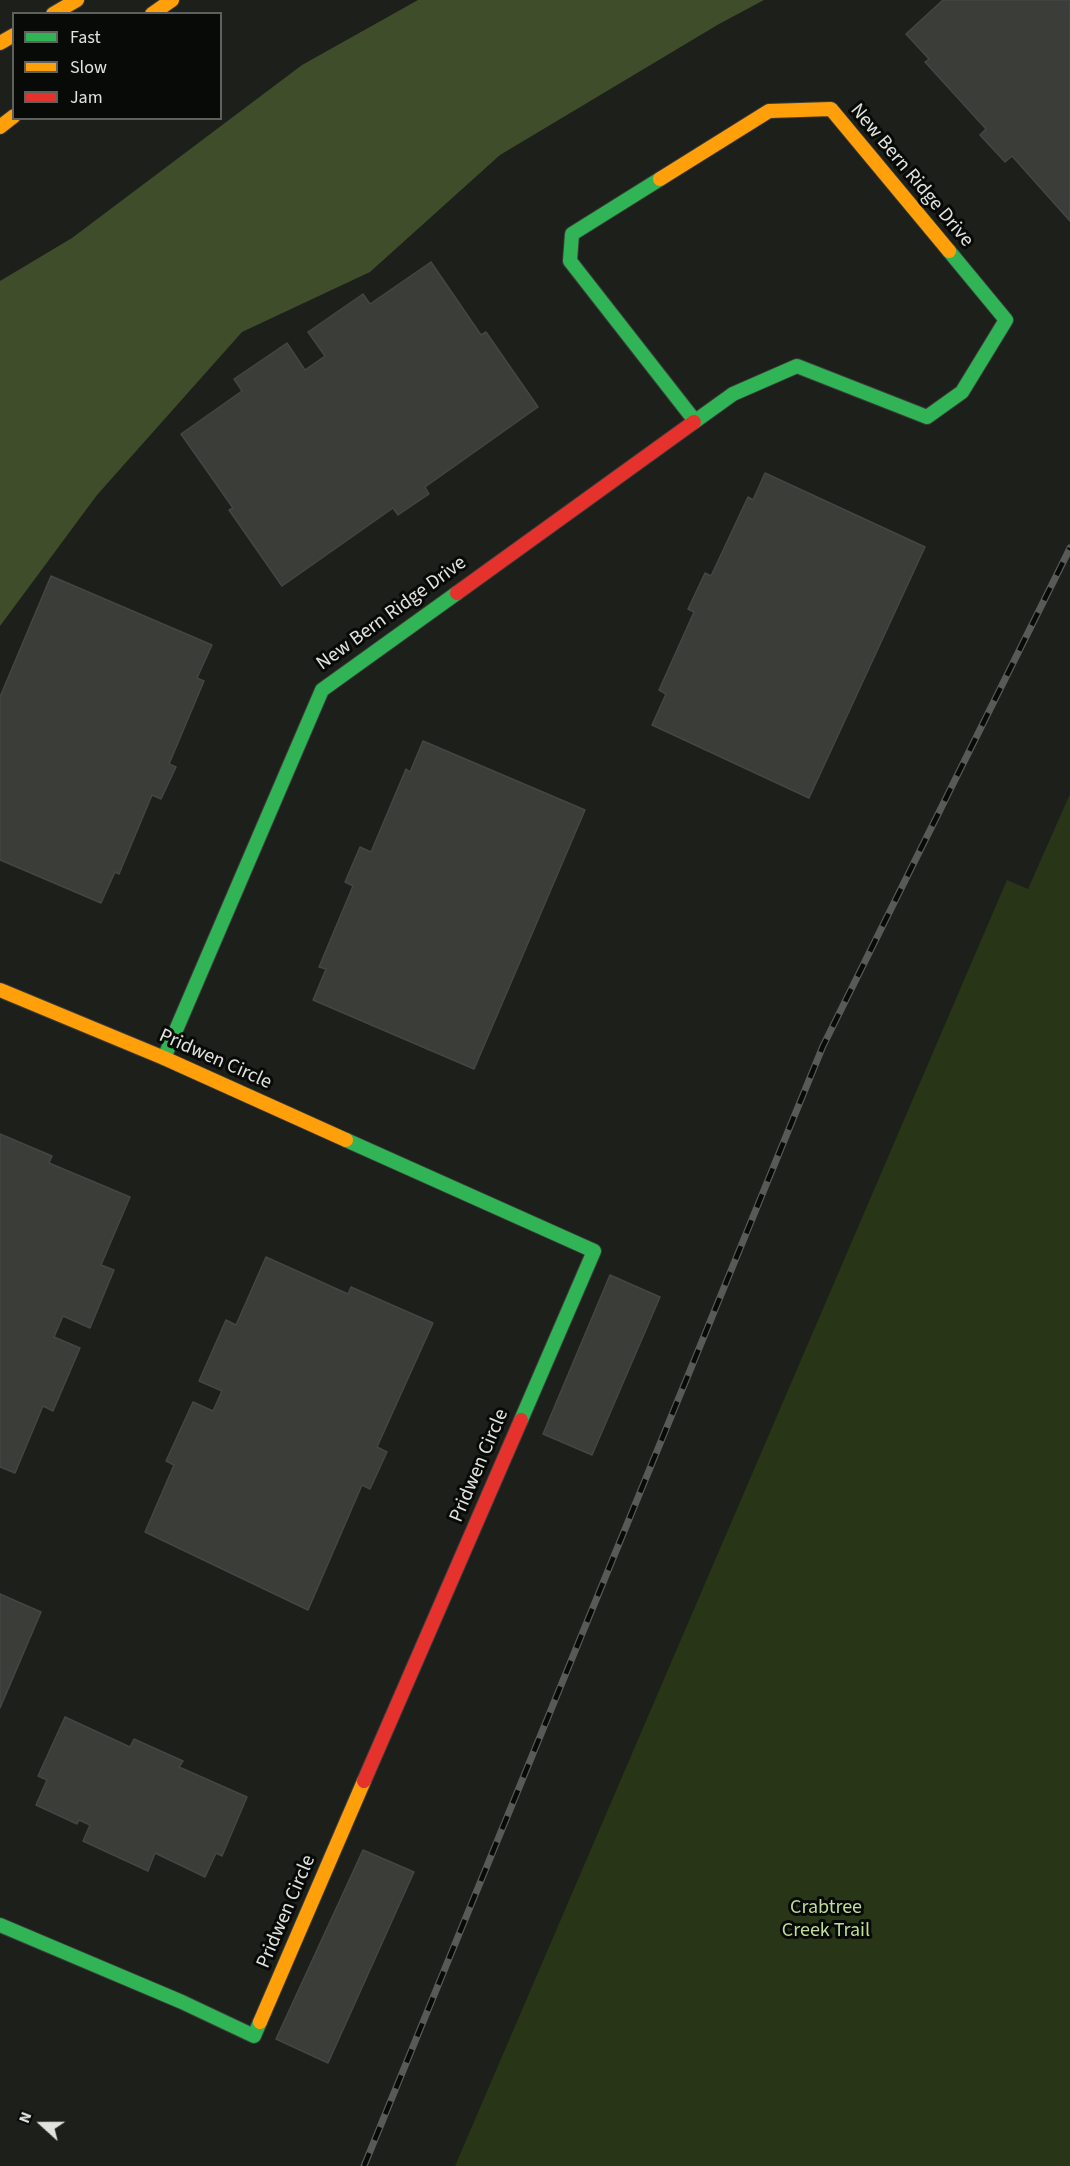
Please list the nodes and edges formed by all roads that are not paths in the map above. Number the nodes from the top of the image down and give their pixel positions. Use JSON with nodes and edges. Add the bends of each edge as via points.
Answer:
{"nodes":[{"id":1,"x":77,"y":0,"type":"edge"},
{"id":2,"x":172,"y":0,"type":"edge"},
{"id":3,"x":56,"y":12,"type":"edge"},
{"id":4,"x":156,"y":12,"type":"edge"},
{"id":5,"x":12,"y":118,"type":"edge"},
{"id":6,"x":0,"y":127,"type":"edge"},
{"id":7,"x":695,"y":421,"type":"junction"},
{"id":8,"x":0,"y":990,"type":"edge"},
{"id":9,"x":164,"y":1058,"type":"junction"},
{"id":10,"x":0,"y":1925,"type":"edge"}],
"edges":[{"from":1,"to":3,"type":"main road"},
{"from":2,"to":4,"type":"main road"},
{"from":5,"to":6,"type":"main road"},
{"from":7,"to":7,"type":"main road","name":"New Bern Ridge Drive","via":[[733,394],[797,366],[927,417],[962,392],[1006,320],[831,109],[769,111],[572,234],[570,261]]},
{"from":7,"to":9,"type":"main road","name":"New Bern Ridge Drive","via":[[322,690]]},
{"from":8,"to":9,"type":"main road","name":"Pridwen Circle"},
{"from":9,"to":10,"type":"main road","name":"Pridwen Circle","via":[[594,1251],[254,2036]]}]}
